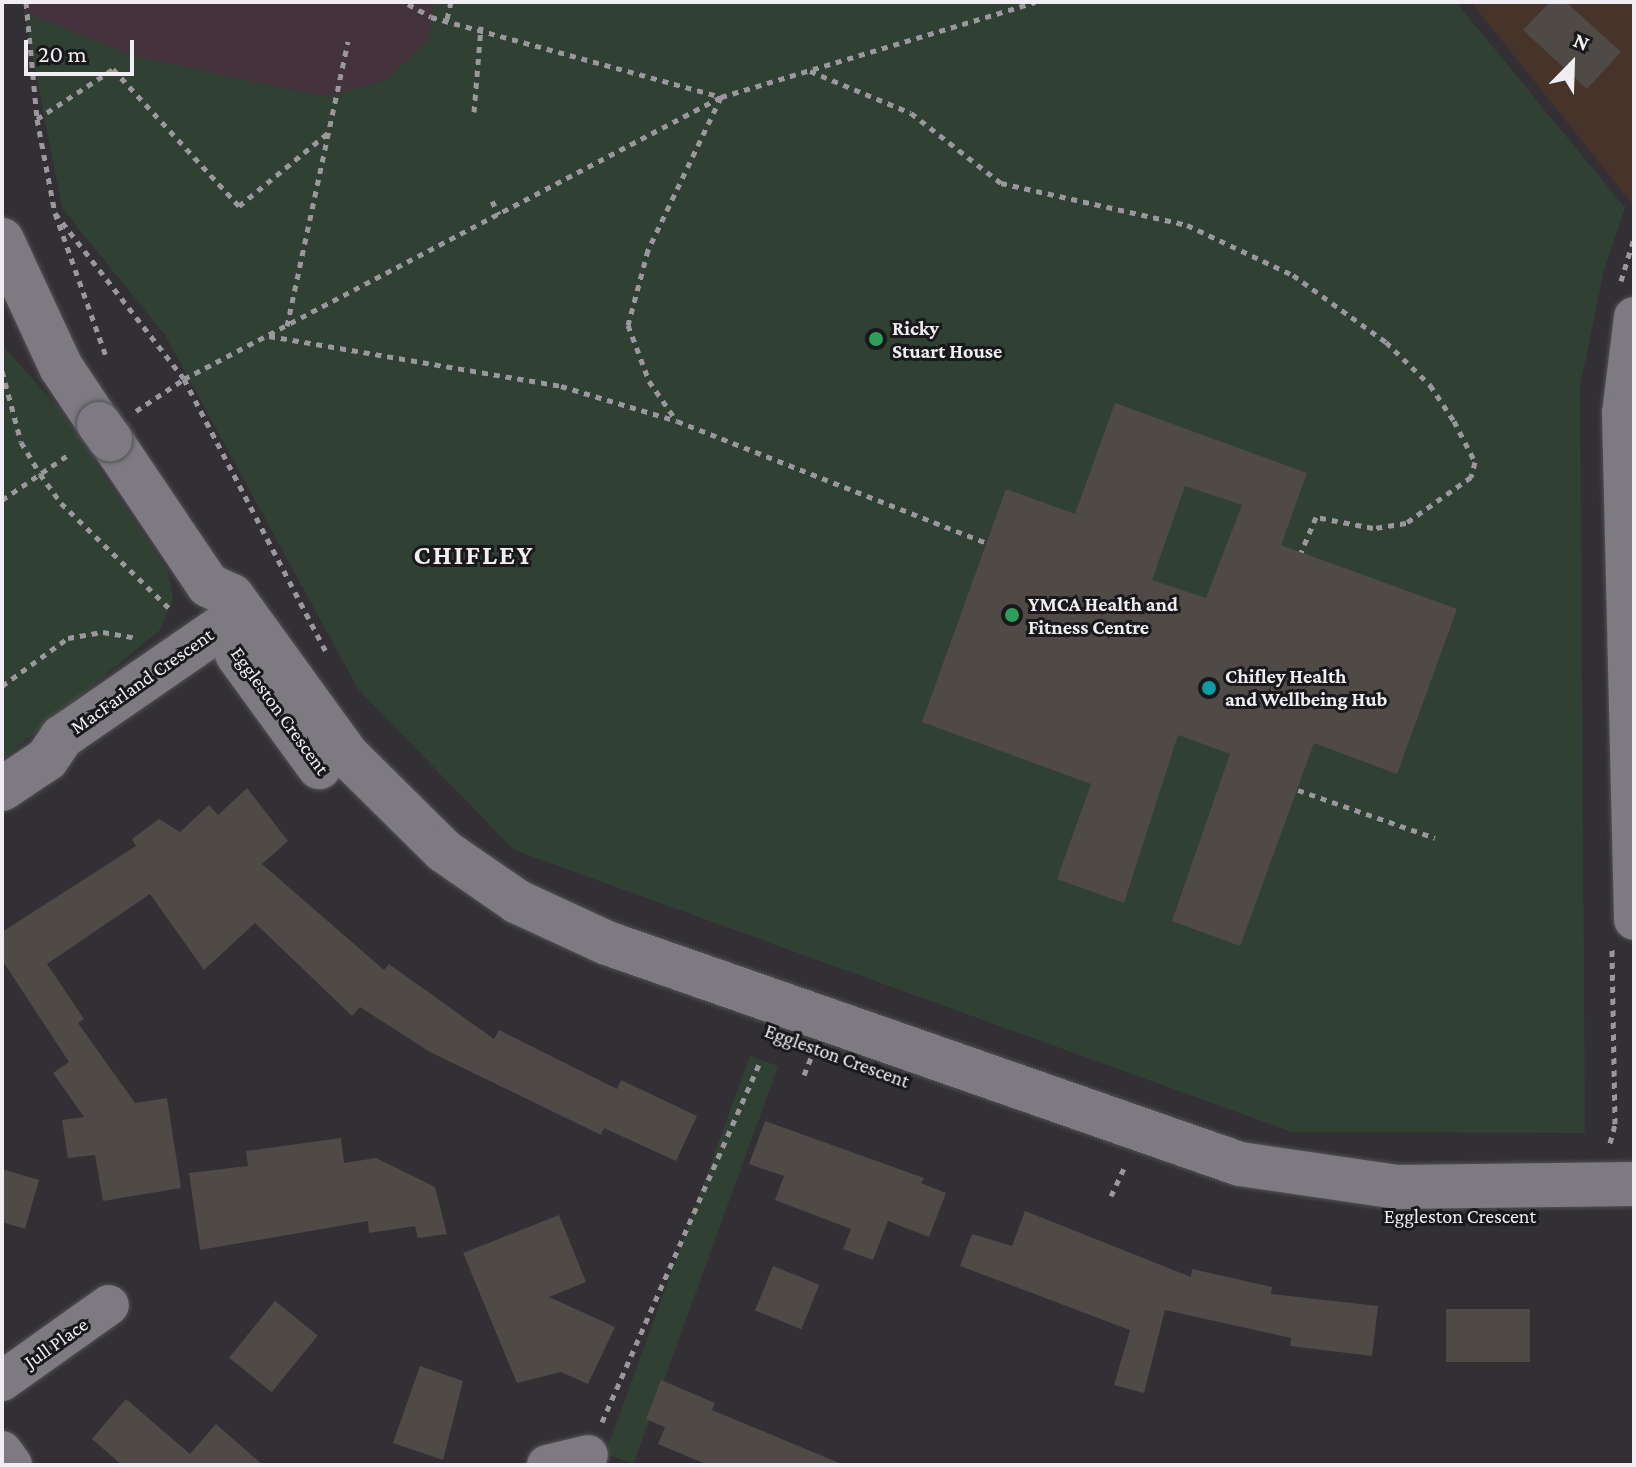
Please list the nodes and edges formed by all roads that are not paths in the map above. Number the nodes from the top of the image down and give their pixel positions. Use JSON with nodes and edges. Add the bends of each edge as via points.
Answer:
{"nodes":[{"id":1,"x":2,"y":240,"type":"edge"},
{"id":2,"x":1634,"y":317,"type":"edge"},
{"id":3,"x":239,"y":630,"type":"junction"},
{"id":4,"x":1631,"y":690,"type":"edge"},
{"id":5,"x":2,"y":789,"type":"edge"},
{"id":6,"x":1634,"y":920,"type":"edge"},
{"id":7,"x":1634,"y":1184,"type":"edge"},
{"id":8,"x":1634,"y":1215,"type":"edge"},
{"id":9,"x":109,"y":1305,"type":"dead end"},
{"id":10,"x":2,"y":1381,"type":"edge"},
{"id":11,"x":2,"y":1451,"type":"edge"},
{"id":12,"x":588,"y":1455,"type":"road end"},
{"id":13,"x":12,"y":1465,"type":"edge"},
{"id":14,"x":547,"y":1465,"type":"edge"}],
"edges":[{"from":1,"to":3,"type":"street","name":"Eggleston Crescent","via":[[61,367],[105,431],[191,592],[232,596]]},
{"from":2,"to":4,"type":"street","via":[[1622,413]]},
{"from":3,"to":5,"type":"street","name":"MacFarland Crescent","via":[[77,758],[47,759]]},
{"from":3,"to":7,"type":"street","name":"Eggleston Crescent","via":[[347,755],[444,851],[518,902],[607,943],[1240,1164],[1397,1187]]},
{"from":3,"to":8,"type":"street","name":"Eggleston Crescent","via":[[323,773],[425,874],[503,929],[595,971],[1232,1193],[1395,1218]]},
{"from":4,"to":6,"type":"street"},
{"from":9,"to":10,"type":"street","name":"Jull Place"},
{"from":11,"to":13,"type":"street"},
{"from":12,"to":14,"type":"street"}]}
